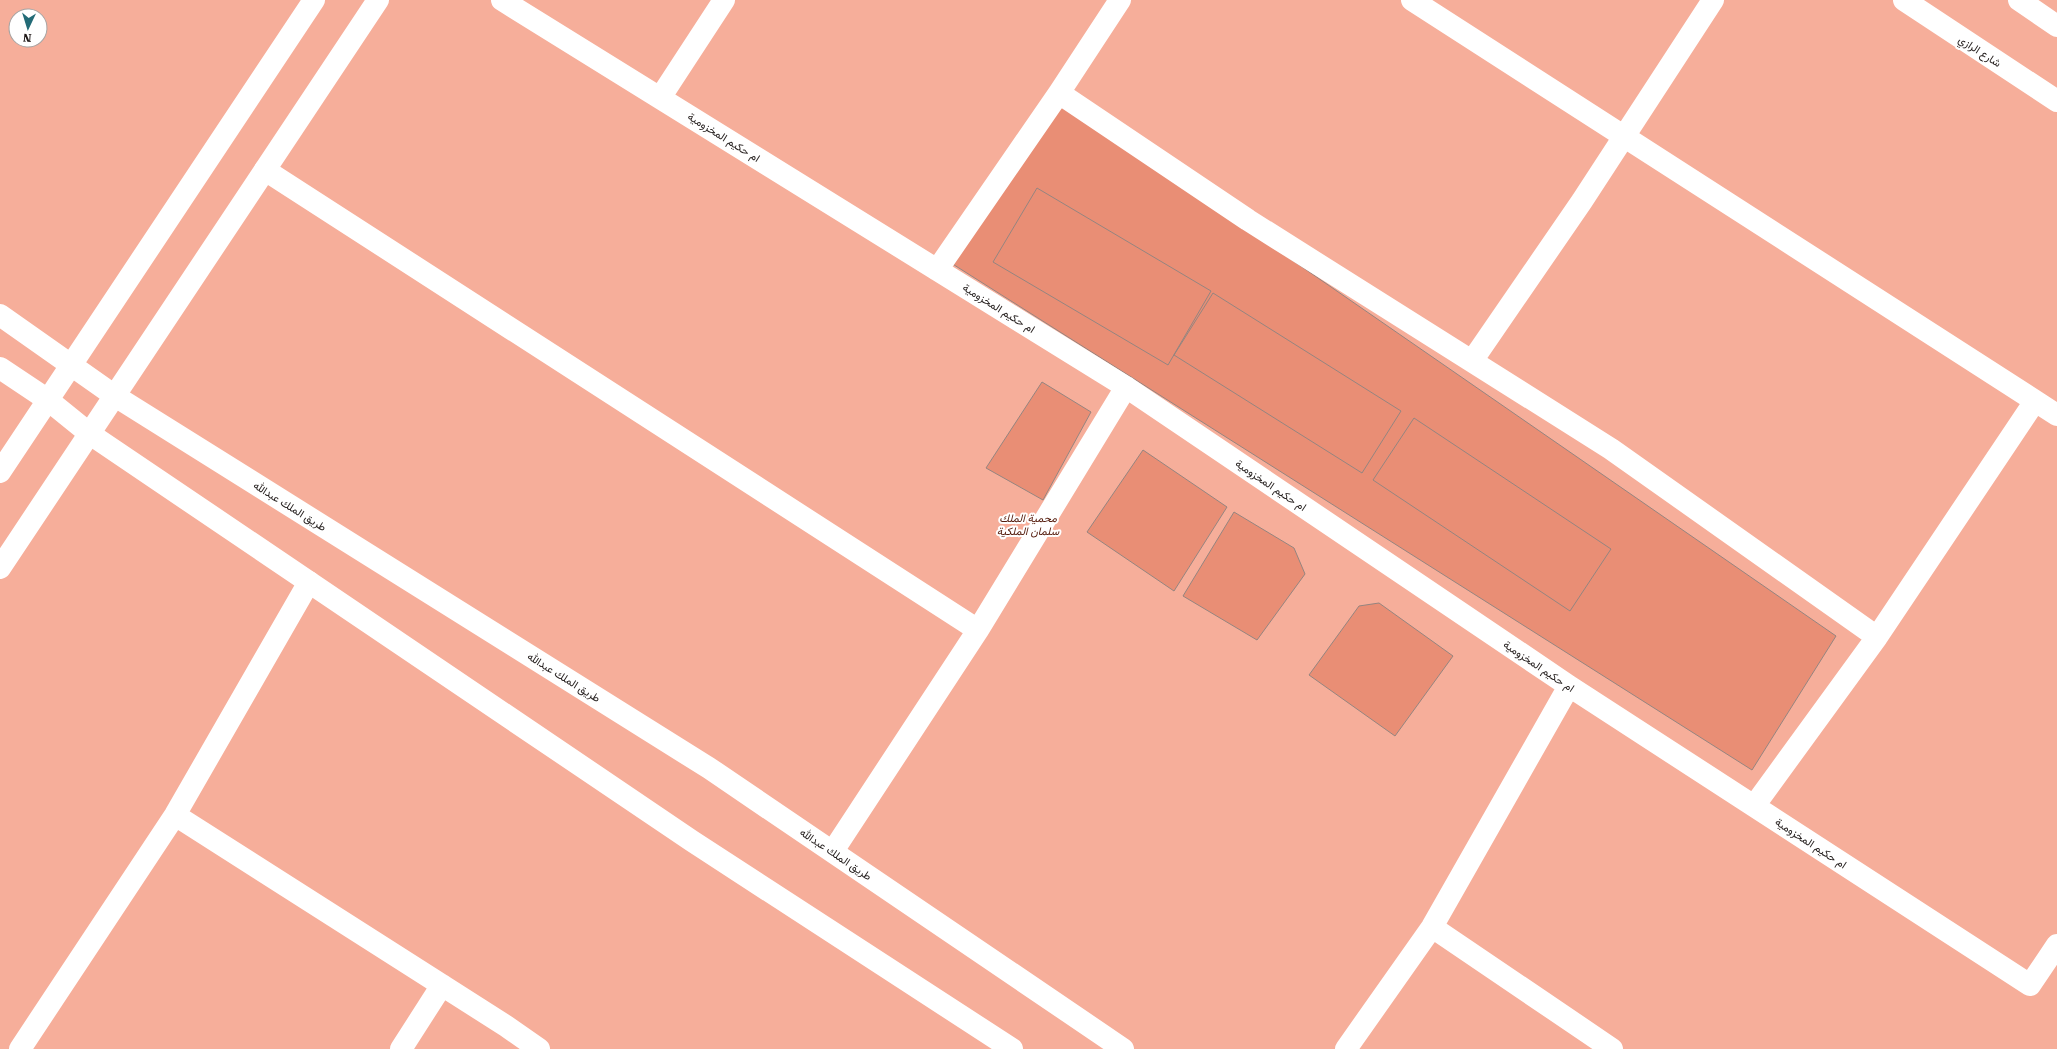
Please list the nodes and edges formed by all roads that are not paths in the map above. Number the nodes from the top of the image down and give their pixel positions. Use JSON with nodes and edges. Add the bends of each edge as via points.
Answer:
{"nodes":[{"id":1,"x":314,"y":0,"type":"edge"},
{"id":2,"x":378,"y":0,"type":"edge"},
{"id":3,"x":502,"y":0,"type":"edge"},
{"id":4,"x":724,"y":0,"type":"edge"},
{"id":5,"x":1120,"y":0,"type":"edge"},
{"id":6,"x":1412,"y":0,"type":"edge"},
{"id":7,"x":1713,"y":0,"type":"edge"},
{"id":8,"x":1904,"y":0,"type":"edge"},
{"id":9,"x":2019,"y":0,"type":"edge"},
{"id":10,"x":2057,"y":26,"type":"edge"},
{"id":11,"x":1059,"y":93,"type":"junction"},
{"id":12,"x":660,"y":98,"type":"junction"},
{"id":13,"x":2057,"y":101,"type":"edge"},
{"id":14,"x":1624,"y":137,"type":"junction"},
{"id":15,"x":265,"y":170,"type":"junction"},
{"id":16,"x":937,"y":270,"type":"junction"},
{"id":17,"x":0,"y":314,"type":"edge"},
{"id":18,"x":1472,"y":361,"type":"junction"},
{"id":19,"x":72,"y":365,"type":"junction"},
{"id":20,"x":0,"y":368,"type":"edge"},
{"id":21,"x":1126,"y":387,"type":"junction"},
{"id":22,"x":115,"y":396,"type":"junction"},
{"id":23,"x":48,"y":400,"type":"junction"},
{"id":24,"x":2035,"y":400,"type":"junction"},
{"id":25,"x":2057,"y":415,"type":"edge"},
{"id":26,"x":90,"y":434,"type":"junction"},
{"id":27,"x":0,"y":472,"type":"edge"},
{"id":28,"x":0,"y":568,"type":"edge"},
{"id":29,"x":309,"y":582,"type":"junction"},
{"id":30,"x":978,"y":630,"type":"junction"},
{"id":31,"x":1877,"y":637,"type":"junction"},
{"id":32,"x":1569,"y":686,"type":"junction"},
{"id":33,"x":1754,"y":806,"type":"junction"},
{"id":34,"x":175,"y":815,"type":"junction"},
{"id":35,"x":833,"y":851,"type":"junction"},
{"id":36,"x":1432,"y":927,"type":"junction"},
{"id":37,"x":2057,"y":945,"type":"edge"},
{"id":38,"x":442,"y":985,"type":"junction"},
{"id":39,"x":20,"y":1049,"type":"edge"},
{"id":40,"x":400,"y":1049,"type":"edge"},
{"id":41,"x":539,"y":1049,"type":"edge"},
{"id":42,"x":1012,"y":1049,"type":"edge"},
{"id":43,"x":1123,"y":1049,"type":"edge"},
{"id":44,"x":1346,"y":1049,"type":"edge"},
{"id":45,"x":1612,"y":1049,"type":"edge"}],
"edges":[{"from":1,"to":19,"type":"street"},
{"from":2,"to":15,"type":"street"},
{"from":3,"to":12,"type":"street","name":"ام حكيم المخزومية"},
{"from":4,"to":12,"type":"street"},
{"from":5,"to":11,"type":"street"},
{"from":6,"to":14,"type":"street"},
{"from":7,"to":14,"type":"street"},
{"from":8,"to":13,"type":"street","name":"شارع الرازي"},
{"from":9,"to":10,"type":"street"},
{"from":11,"to":16,"type":"street"},
{"from":11,"to":18,"type":"street","via":[[1248,220]]},
{"from":12,"to":16,"type":"street","name":"ام حكيم المخزومية"},
{"from":14,"to":18,"type":"street"},
{"from":14,"to":24,"type":"street"},
{"from":15,"to":22,"type":"street"},
{"from":15,"to":30,"type":"street"},
{"from":16,"to":21,"type":"street","name":"ام حكيم المخزومية"},
{"from":17,"to":19,"type":"street","name":"طريق الملك عبدالله"},
{"from":18,"to":31,"type":"street","via":[[1611,449]]},
{"from":19,"to":22,"type":"street","name":"طريق الملك عبدالله"},
{"from":19,"to":23,"type":"street"},
{"from":20,"to":23,"type":"street"},
{"from":21,"to":30,"type":"street"},
{"from":21,"to":32,"type":"street","name":"ام حكيم المخزومية"},
{"from":22,"to":26,"type":"street"},
{"from":22,"to":35,"type":"street","name":"طريق الملك عبدالله","via":[[709,768]]},
{"from":23,"to":26,"type":"street"},
{"from":23,"to":27,"type":"street"},
{"from":24,"to":25,"type":"street"},
{"from":24,"to":31,"type":"street"},
{"from":26,"to":28,"type":"street"},
{"from":26,"to":29,"type":"street"},
{"from":29,"to":34,"type":"street"},
{"from":29,"to":42,"type":"street","via":[[692,841]]},
{"from":30,"to":35,"type":"street"},
{"from":31,"to":33,"type":"street"},
{"from":32,"to":33,"type":"street","name":"ام حكيم المخزومية"},
{"from":32,"to":36,"type":"street"},
{"from":33,"to":37,"type":"street","name":"ام حكيم المخزومية","via":[[2030,984]]},
{"from":34,"to":38,"type":"street"},
{"from":34,"to":39,"type":"street"},
{"from":35,"to":43,"type":"street","name":"طريق الملك عبدالله"},
{"from":36,"to":44,"type":"street"},
{"from":36,"to":45,"type":"street"},
{"from":38,"to":40,"type":"street"},
{"from":38,"to":41,"type":"street"}]}
